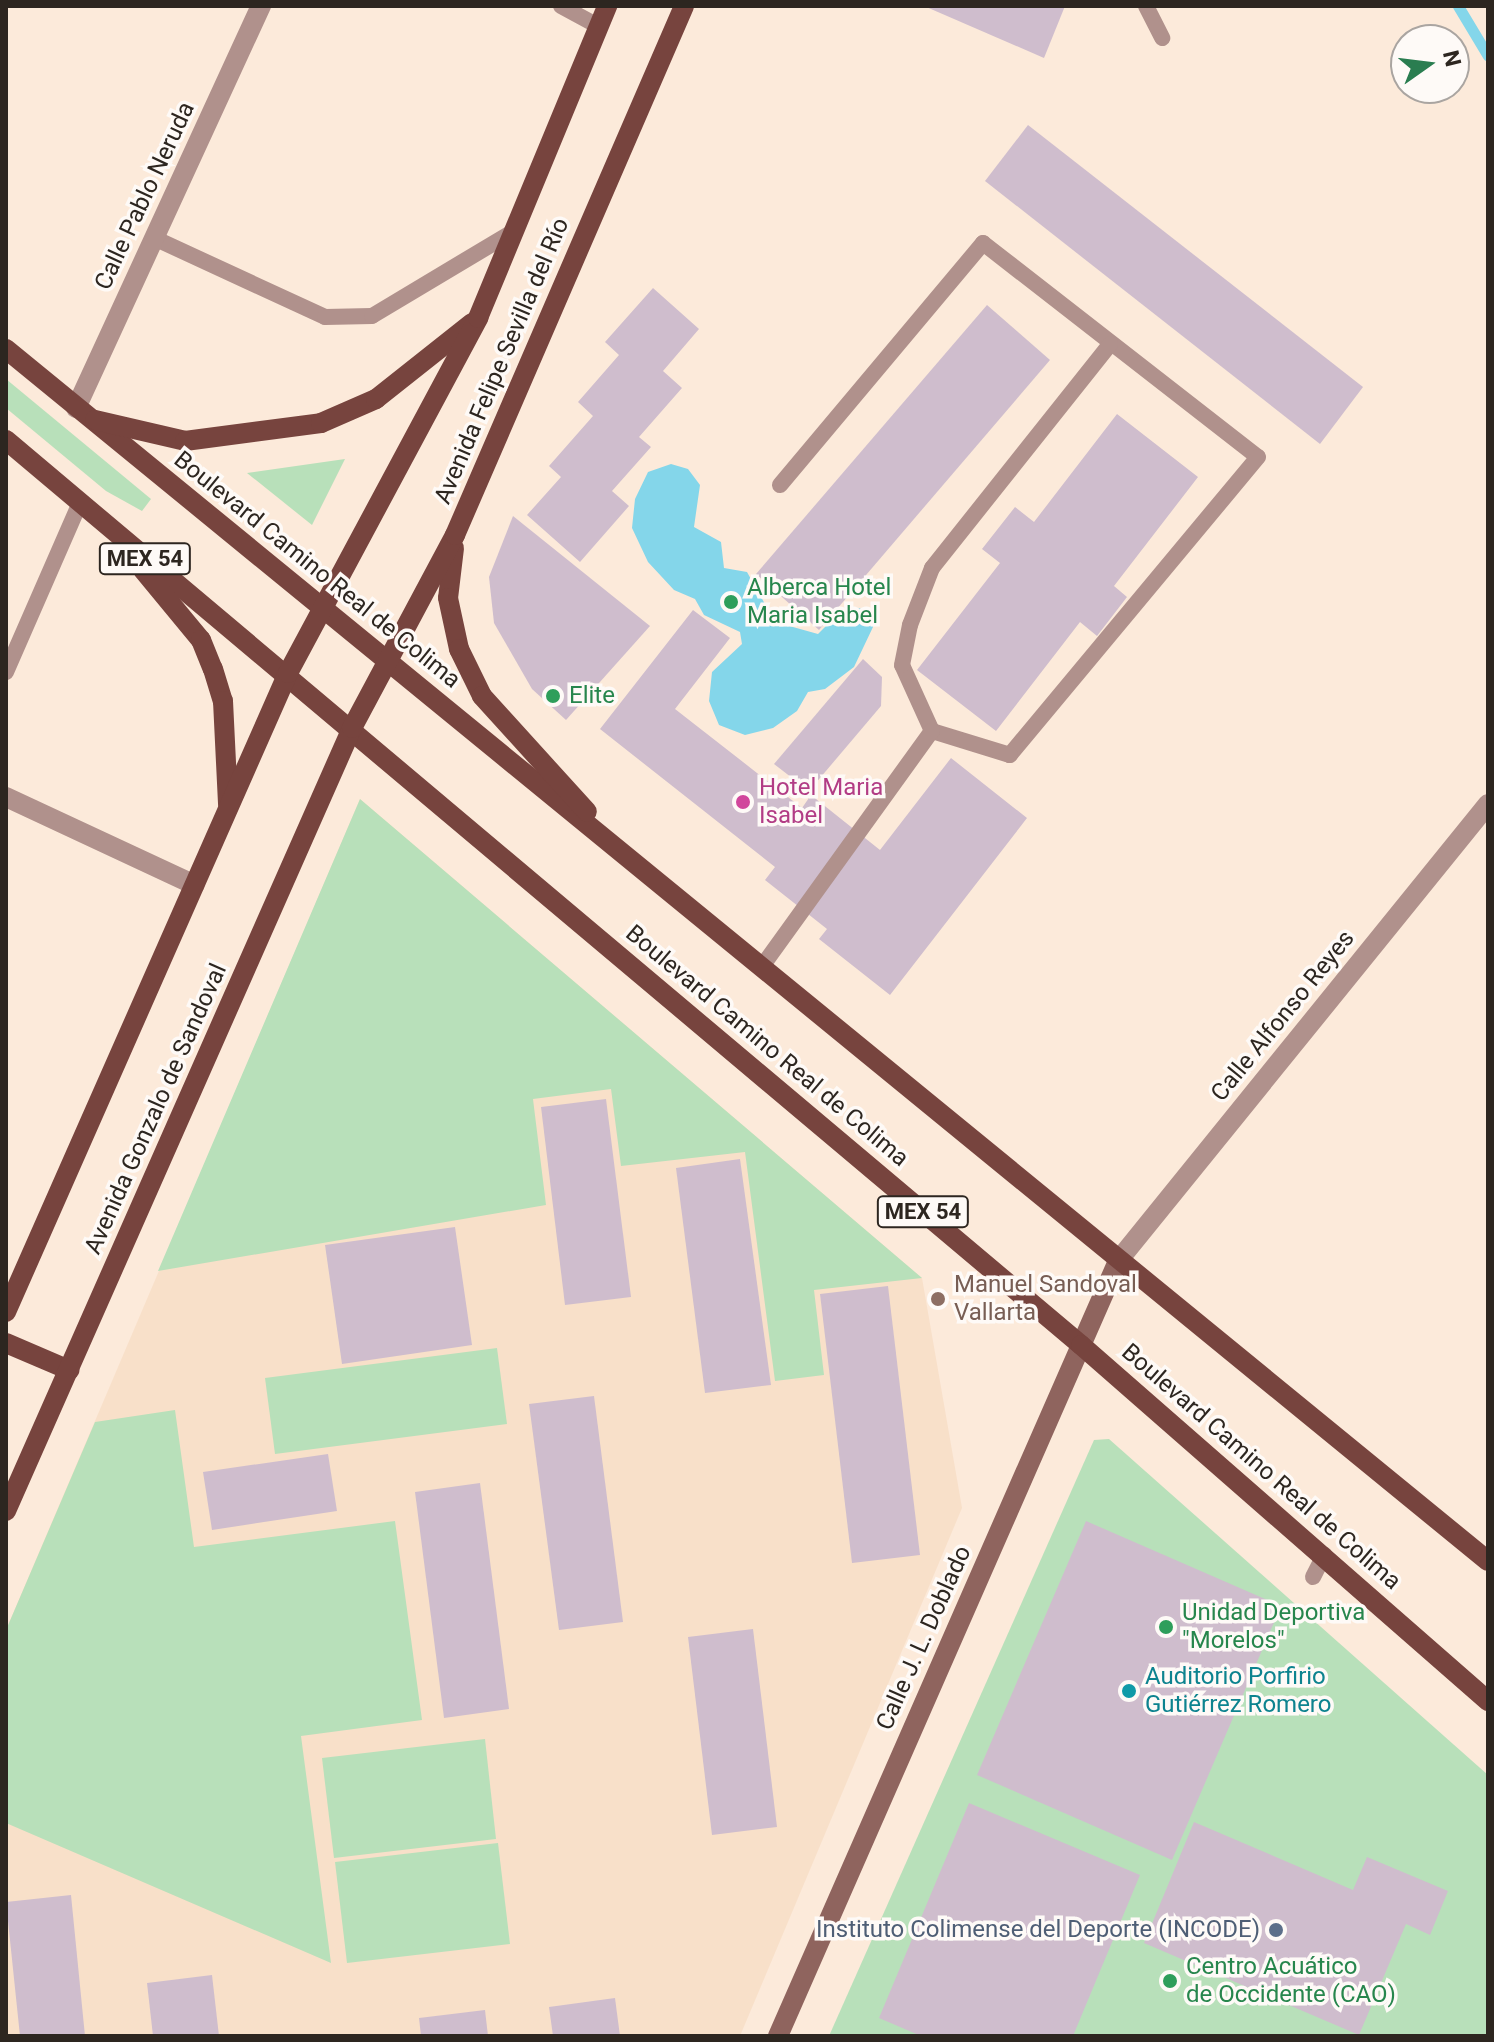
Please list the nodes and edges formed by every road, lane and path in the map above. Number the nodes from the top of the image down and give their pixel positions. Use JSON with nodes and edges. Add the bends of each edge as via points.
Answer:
{"nodes":[{"id":1,"x":261,"y":6,"type":"edge"},
{"id":2,"x":561,"y":6,"type":"edge"},
{"id":3,"x":607,"y":6,"type":"edge"},
{"id":4,"x":684,"y":6,"type":"edge"},
{"id":5,"x":1146,"y":6,"type":"edge"},
{"id":6,"x":598,"y":26,"type":"junction"},
{"id":7,"x":1162,"y":38,"type":"dead end"},
{"id":8,"x":514,"y":231,"type":"junction"},
{"id":9,"x":154,"y":238,"type":"junction"},
{"id":10,"x":478,"y":318,"type":"junction"},
{"id":11,"x":1110,"y":344,"type":"junction"},
{"id":12,"x":6,"y":349,"type":"edge"},
{"id":13,"x":82,"y":413,"type":"junction"},
{"id":14,"x":6,"y":440,"type":"edge"},
{"id":15,"x":780,"y":485,"type":"dead end"},
{"id":16,"x":85,"y":510,"type":"junction"},
{"id":17,"x":455,"y":535,"type":"junction"},
{"id":18,"x":324,"y":607,"type":"junction"},
{"id":19,"x":388,"y":662,"type":"junction"},
{"id":20,"x":6,"y":672,"type":"edge"},
{"id":21,"x":288,"y":673,"type":"junction"},
{"id":22,"x":352,"y":728,"type":"junction"},
{"id":23,"x":932,"y":731,"type":"junction"},
{"id":24,"x":6,"y":797,"type":"edge"},
{"id":25,"x":1488,"y":804,"type":"edge"},
{"id":26,"x":229,"y":809,"type":"junction"},
{"id":27,"x":633,"y":863,"type":"junction"},
{"id":28,"x":195,"y":885,"type":"junction"},
{"id":29,"x":763,"y":965,"type":"junction"},
{"id":30,"x":1118,"y":1261,"type":"junction"},
{"id":31,"x":6,"y":1312,"type":"edge"},
{"id":32,"x":6,"y":1343,"type":"edge"},
{"id":33,"x":1081,"y":1345,"type":"junction"},
{"id":34,"x":69,"y":1370,"type":"junction"},
{"id":35,"x":6,"y":1511,"type":"edge"},
{"id":36,"x":1324,"y":1555,"type":"junction"},
{"id":37,"x":1488,"y":1561,"type":"edge"},
{"id":38,"x":1313,"y":1577,"type":"dead end"},
{"id":39,"x":1488,"y":1701,"type":"edge"},
{"id":40,"x":778,"y":2036,"type":"edge"}],
"edges":[{"from":1,"to":9,"type":"street","name":"Calle Pablo Neruda"},
{"from":2,"to":6,"type":"lane"},
{"from":3,"to":6,"type":"main road","name":"Avenida Felipe Sevilla del Río"},
{"from":4,"to":17,"type":"main road","name":"Avenida Felipe Sevilla del Río"},
{"from":5,"to":7,"type":"lane"},
{"from":6,"to":8,"type":"main road","name":"Avenida Felipe Sevilla del Río"},
{"from":8,"to":9,"type":"lane","via":[[372,316],[325,317]]},
{"from":8,"to":10,"type":"main road","name":"Avenida Felipe Sevilla del Río"},
{"from":9,"to":13,"type":"street","name":"Calle Pablo Neruda"},
{"from":10,"to":13,"type":"main road","via":[[376,399],[321,423],[185,441]]},
{"from":10,"to":18,"type":"main road","name":"Avenida Felipe Sevilla del Río"},
{"from":11,"to":15,"type":"lane","via":[[983,243]]},
{"from":11,"to":23,"type":"lane","via":[[932,568],[910,625],[902,665]]},
{"from":11,"to":23,"type":"lane","via":[[1258,457],[1010,755]]},
{"from":12,"to":13,"type":"main road","name":"Boulevard Camino Real de Colima","number":"MEX 54"},
{"from":13,"to":18,"type":"main road","name":"Boulevard Camino Real de Colima","number":"MEX 54"},
{"from":14,"to":16,"type":"main road","name":"Boulevard Camino Real de Colima","number":"MEX 54"},
{"from":16,"to":20,"type":"lane"},
{"from":16,"to":21,"type":"main road","name":"Boulevard Camino Real de Colima","number":"MEX 54"},
{"from":16,"to":26,"type":"main road","via":[[201,640],[223,701]]},
{"from":17,"to":19,"type":"main road","name":"Avenida Felipe Sevilla del Río"},
{"from":17,"to":27,"type":"main road","via":[[448,598],[459,649],[482,696]]},
{"from":18,"to":19,"type":"main road","name":"Boulevard Camino Real de Colima","number":"MEX 54"},
{"from":18,"to":21,"type":"main road","name":"Avenida Felipe Sevilla del Río"},
{"from":19,"to":22,"type":"main road","name":"Avenida Felipe Sevilla del Río"},
{"from":19,"to":27,"type":"main road","name":"Boulevard Camino Real de Colima","number":"MEX 54"},
{"from":21,"to":22,"type":"main road","name":"Boulevard Camino Real de Colima","number":"MEX 54"},
{"from":21,"to":26,"type":"main road"},
{"from":22,"to":33,"type":"main road","name":"Boulevard Camino Real de Colima","number":"MEX 54"},
{"from":22,"to":34,"type":"main road","name":"Avenida Gonzalo de Sandoval"},
{"from":23,"to":29,"type":"lane"},
{"from":24,"to":28,"type":"street"},
{"from":25,"to":30,"type":"street","name":"Calle Alfonso Reyes"},
{"from":26,"to":28,"type":"main road"},
{"from":27,"to":29,"type":"main road","name":"Boulevard Camino Real de Colima","number":"MEX 54"},
{"from":28,"to":31,"type":"main road"},
{"from":29,"to":30,"type":"main road","name":"Boulevard Camino Real de Colima","number":"MEX 54"},
{"from":30,"to":33,"type":"street","name":"Calle J. L. Doblado"},
{"from":30,"to":37,"type":"main road","name":"Boulevard Camino Real de Colima","number":"MEX 54"},
{"from":32,"to":34,"type":"main road"},
{"from":33,"to":36,"type":"main road","name":"Boulevard Camino Real de Colima","number":"MEX 54"},
{"from":33,"to":40,"type":"street","name":"Calle J. L. Doblado"},
{"from":34,"to":35,"type":"main road","name":"Avenida Gonzalo de Sandoval"},
{"from":36,"to":38,"type":"lane"},
{"from":36,"to":39,"type":"main road","name":"Boulevard Camino Real de Colima","number":"MEX 54"}]}
